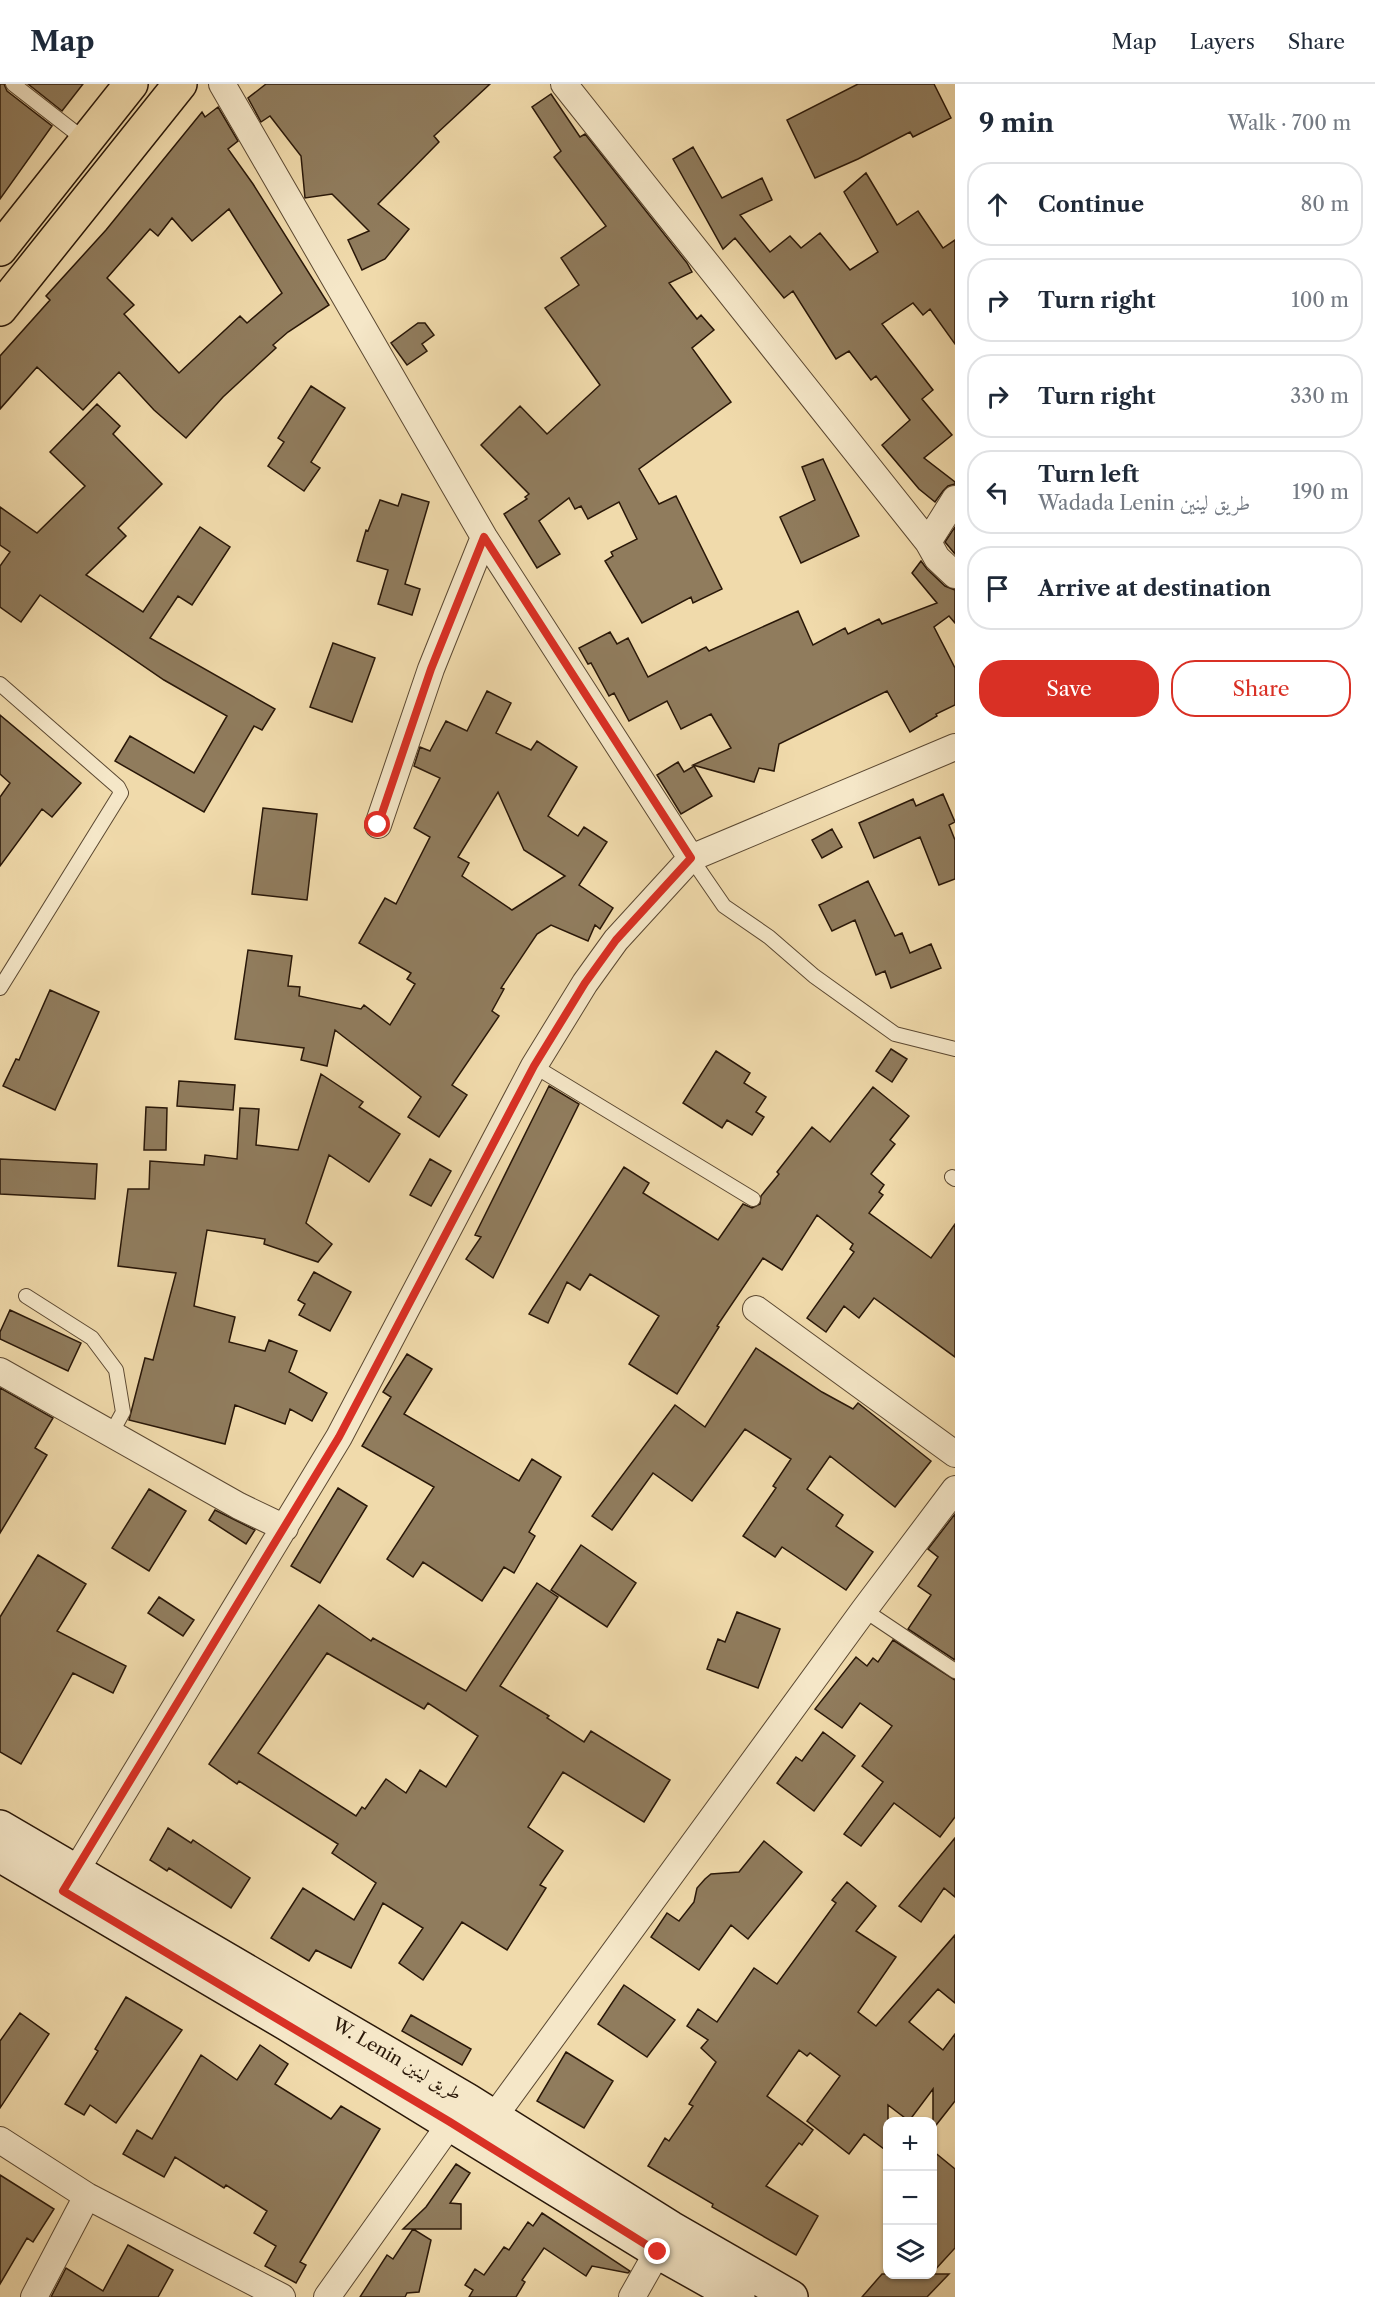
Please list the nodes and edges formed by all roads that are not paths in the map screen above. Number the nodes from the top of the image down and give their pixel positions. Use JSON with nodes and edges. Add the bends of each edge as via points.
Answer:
{"nodes":[{"id":1,"x":14,"y":84,"type":"edge"},
{"id":2,"x":131,"y":84,"type":"edge"},
{"id":3,"x":180,"y":84,"type":"edge"},
{"id":4,"x":222,"y":84,"type":"edge"},
{"id":5,"x":564,"y":84,"type":"edge"},
{"id":6,"x":85,"y":140,"type":"junction"},
{"id":7,"x":0,"y":249,"type":"edge"},
{"id":8,"x":0,"y":309,"type":"edge"},
{"id":9,"x":955,"y":499,"type":"edge"},
{"id":10,"x":484,"y":537,"type":"junction"},
{"id":11,"x":928,"y":542,"type":"junction"},
{"id":12,"x":955,"y":575,"type":"edge"},
{"id":13,"x":0,"y":684,"type":"edge"},
{"id":14,"x":955,"y":747,"type":"edge"},
{"id":15,"x":378,"y":825,"type":"dead end"},
{"id":16,"x":691,"y":858,"type":"junction"},
{"id":17,"x":0,"y":988,"type":"edge"},
{"id":18,"x":955,"y":1049,"type":"edge"},
{"id":19,"x":534,"y":1066,"type":"junction"},
{"id":20,"x":753,"y":1199,"type":"dead end"},
{"id":21,"x":26,"y":1296,"type":"dead end"},
{"id":22,"x":756,"y":1309,"type":"dead end"},
{"id":23,"x":0,"y":1371,"type":"edge"},
{"id":24,"x":111,"y":1434,"type":"junction"},
{"id":25,"x":955,"y":1454,"type":"edge"},
{"id":26,"x":955,"y":1489,"type":"edge"},
{"id":27,"x":285,"y":1528,"type":"junction"},
{"id":28,"x":864,"y":1610,"type":"junction"},
{"id":29,"x":955,"y":1671,"type":"edge"},
{"id":30,"x":0,"y":1827,"type":"edge"},
{"id":31,"x":0,"y":1855,"type":"edge"},
{"id":32,"x":69,"y":1881,"type":"junction"},
{"id":33,"x":472,"y":2120,"type":"junction"},
{"id":34,"x":0,"y":2140,"type":"edge"},
{"id":35,"x":87,"y":2196,"type":"junction"},
{"id":36,"x":664,"y":2240,"type":"junction"},
{"id":37,"x":34,"y":2297,"type":"edge"},
{"id":38,"x":282,"y":2297,"type":"edge"},
{"id":39,"x":327,"y":2297,"type":"edge"},
{"id":40,"x":632,"y":2297,"type":"edge"},
{"id":41,"x":738,"y":2297,"type":"edge"},
{"id":42,"x":790,"y":2297,"type":"edge"}],
"edges":[{"from":1,"to":6,"type":"lane"},
{"from":2,"to":6,"type":"highway"},
{"from":3,"to":8,"type":"highway"},
{"from":4,"to":10,"type":"street"},
{"from":5,"to":11,"type":"street"},
{"from":6,"to":7,"type":"highway"},
{"from":9,"to":11,"type":"street"},
{"from":10,"to":15,"type":"street","via":[[431,669]]},
{"from":10,"to":16,"type":"street"},
{"from":11,"to":12,"type":"street"},
{"from":13,"to":17,"type":"lane","via":[[118,787],[120,793]]},
{"from":14,"to":16,"type":"street"},
{"from":16,"to":18,"type":"lane","via":[[724,906],[814,976],[895,1034]]},
{"from":16,"to":19,"type":"street","via":[[616,940]]},
{"from":19,"to":20,"type":"lane"},
{"from":19,"to":27,"type":"street","via":[[339,1437]]},
{"from":21,"to":24,"type":"lane","via":[[92,1338],[117,1370],[123,1412]]},
{"from":22,"to":25,"type":"street"},
{"from":23,"to":24,"type":"street"},
{"from":24,"to":27,"type":"street"},
{"from":26,"to":28,"type":"street"},
{"from":27,"to":32,"type":"street"},
{"from":28,"to":29,"type":"lane"},
{"from":28,"to":33,"type":"street"},
{"from":30,"to":32,"type":"main road"},
{"from":31,"to":32,"type":"main road"},
{"from":32,"to":33,"type":"main road"},
{"from":33,"to":36,"type":"main road"},
{"from":33,"to":39,"type":"street"},
{"from":34,"to":35,"type":"street"},
{"from":35,"to":37,"type":"street"},
{"from":35,"to":38,"type":"street"},
{"from":36,"to":40,"type":"street"},
{"from":36,"to":41,"type":"main road"},
{"from":36,"to":42,"type":"main road"}]}
